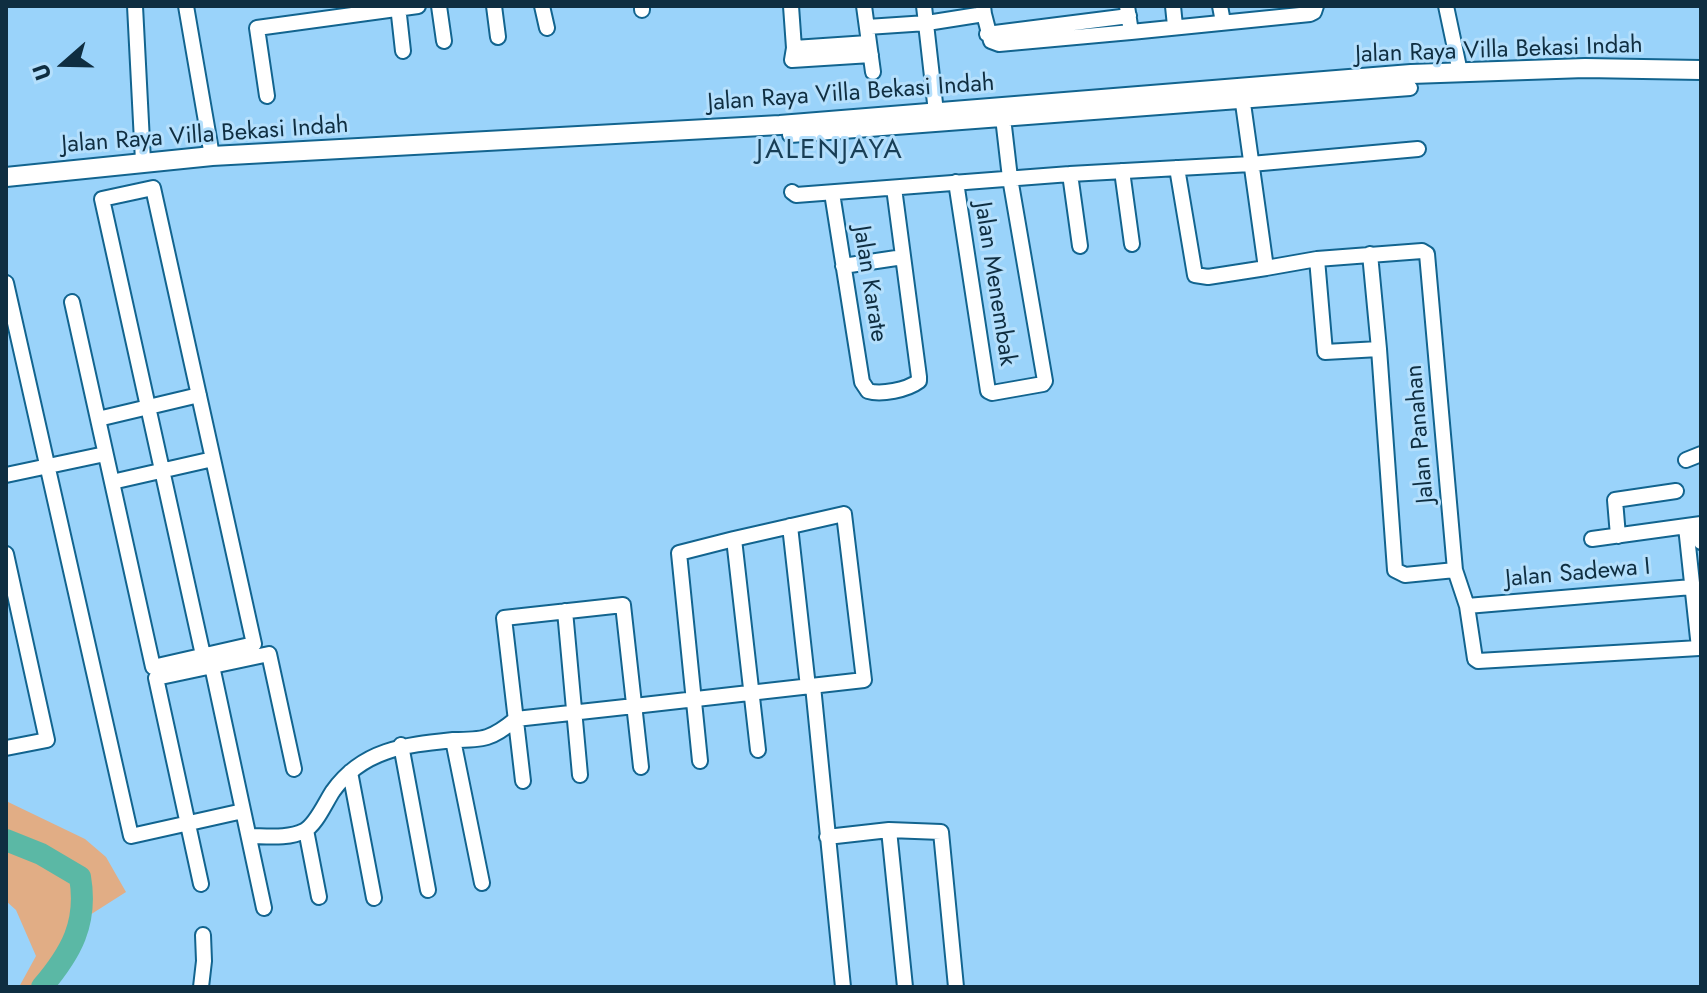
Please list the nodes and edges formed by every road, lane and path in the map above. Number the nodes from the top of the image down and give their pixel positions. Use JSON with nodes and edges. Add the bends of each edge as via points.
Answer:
{"nodes":[{"id":1,"x":135,"y":6,"type":"edge"},
{"id":2,"x":186,"y":6,"type":"edge"},
{"id":3,"x":418,"y":6,"type":"edge"},
{"id":4,"x":439,"y":6,"type":"edge"},
{"id":5,"x":494,"y":6,"type":"edge"},
{"id":6,"x":542,"y":6,"type":"edge"},
{"id":7,"x":791,"y":6,"type":"edge"},
{"id":8,"x":864,"y":6,"type":"edge"},
{"id":9,"x":924,"y":6,"type":"edge"},
{"id":10,"x":1173,"y":6,"type":"edge"},
{"id":11,"x":1220,"y":6,"type":"edge"},
{"id":12,"x":1316,"y":6,"type":"edge"},
{"id":13,"x":1446,"y":6,"type":"edge"},
{"id":14,"x":398,"y":7,"type":"edge"},
{"id":15,"x":983,"y":10,"type":"edge"},
{"id":16,"x":1128,"y":11,"type":"edge"},
{"id":17,"x":1267,"y":12,"type":"edge"},
{"id":18,"x":1223,"y":22,"type":"junction"},
{"id":19,"x":927,"y":23,"type":"junction"},
{"id":20,"x":1175,"y":26,"type":"junction"},
{"id":21,"x":867,"y":27,"type":"junction"},
{"id":22,"x":547,"y":28,"type":"dead end"},
{"id":23,"x":1131,"y":32,"type":"junction"},
{"id":24,"x":987,"y":34,"type":"junction"},
{"id":25,"x":498,"y":37,"type":"dead end"},
{"id":26,"x":444,"y":41,"type":"dead end"},
{"id":27,"x":870,"y":49,"type":"junction"},
{"id":28,"x":403,"y":51,"type":"dead end"},
{"id":29,"x":1701,"y":70,"type":"edge"},
{"id":30,"x":873,"y":72,"type":"dead end"},
{"id":31,"x":1460,"y":72,"type":"junction"},
{"id":32,"x":1410,"y":88,"type":"dead end"},
{"id":33,"x":1242,"y":95,"type":"junction"},
{"id":34,"x":267,"y":96,"type":"dead end"},
{"id":35,"x":936,"y":112,"type":"junction"},
{"id":36,"x":1002,"y":112,"type":"junction"},
{"id":37,"x":790,"y":135,"type":"dead end"},
{"id":38,"x":1418,"y":149,"type":"dead end"},
{"id":39,"x":212,"y":156,"type":"junction"},
{"id":40,"x":143,"y":161,"type":"junction"},
{"id":41,"x":1251,"y":164,"type":"junction"},
{"id":42,"x":1177,"y":168,"type":"junction"},
{"id":43,"x":1122,"y":171,"type":"junction"},
{"id":44,"x":1070,"y":174,"type":"junction"},
{"id":45,"x":6,"y":177,"type":"edge"},
{"id":46,"x":1010,"y":178,"type":"junction"},
{"id":47,"x":956,"y":182,"type":"junction"},
{"id":48,"x":894,"y":188,"type":"junction"},
{"id":49,"x":792,"y":192,"type":"dead end"},
{"id":50,"x":832,"y":193,"type":"junction"},
{"id":51,"x":1132,"y":244,"type":"dead end"},
{"id":52,"x":1080,"y":246,"type":"dead end"},
{"id":53,"x":1370,"y":254,"type":"junction"},
{"id":54,"x":903,"y":257,"type":"junction"},
{"id":55,"x":1317,"y":259,"type":"junction"},
{"id":56,"x":843,"y":266,"type":"junction"},
{"id":57,"x":1266,"y":268,"type":"junction"},
{"id":58,"x":6,"y":283,"type":"edge"},
{"id":59,"x":72,"y":302,"type":"dead end"},
{"id":60,"x":1379,"y":349,"type":"junction"},
{"id":61,"x":199,"y":395,"type":"junction"},
{"id":62,"x":148,"y":407,"type":"junction"},
{"id":63,"x":98,"y":419,"type":"junction"},
{"id":64,"x":104,"y":449,"type":"junction"},
{"id":65,"x":1701,"y":454,"type":"edge"},
{"id":66,"x":213,"y":459,"type":"junction"},
{"id":67,"x":1686,"y":460,"type":"dead end"},
{"id":68,"x":46,"y":462,"type":"junction"},
{"id":69,"x":6,"y":466,"type":"edge"},
{"id":70,"x":162,"y":470,"type":"junction"},
{"id":71,"x":6,"y":475,"type":"edge"},
{"id":72,"x":112,"y":482,"type":"junction"},
{"id":73,"x":1676,"y":491,"type":"dead end"},
{"id":74,"x":790,"y":526,"type":"junction"},
{"id":75,"x":1694,"y":526,"type":"edge"},
{"id":76,"x":1618,"y":536,"type":"junction"},
{"id":77,"x":734,"y":539,"type":"junction"},
{"id":78,"x":1592,"y":539,"type":"dead end"},
{"id":79,"x":1701,"y":542,"type":"edge"},
{"id":80,"x":6,"y":554,"type":"edge"},
{"id":81,"x":1455,"y":570,"type":"junction"},
{"id":82,"x":1692,"y":587,"type":"junction"},
{"id":83,"x":1467,"y":606,"type":"junction"},
{"id":84,"x":565,"y":611,"type":"junction"},
{"id":85,"x":207,"y":661,"type":"junction"},
{"id":86,"x":810,"y":686,"type":"junction"},
{"id":87,"x":752,"y":693,"type":"junction"},
{"id":88,"x":694,"y":700,"type":"junction"},
{"id":89,"x":635,"y":707,"type":"junction"},
{"id":90,"x":574,"y":712,"type":"junction"},
{"id":91,"x":516,"y":719,"type":"junction"},
{"id":92,"x":453,"y":740,"type":"junction"},
{"id":93,"x":401,"y":745,"type":"junction"},
{"id":94,"x":6,"y":748,"type":"edge"},
{"id":95,"x":758,"y":750,"type":"dead end"},
{"id":96,"x":700,"y":761,"type":"dead end"},
{"id":97,"x":641,"y":767,"type":"dead end"},
{"id":98,"x":294,"y":769,"type":"dead end"},
{"id":99,"x":350,"y":772,"type":"junction"},
{"id":100,"x":580,"y":775,"type":"dead end"},
{"id":101,"x":523,"y":781,"type":"dead end"},
{"id":102,"x":243,"y":811,"type":"junction"},
{"id":103,"x":188,"y":824,"type":"junction"},
{"id":104,"x":306,"y":830,"type":"junction"},
{"id":105,"x":889,"y":830,"type":"junction"},
{"id":106,"x":249,"y":836,"type":"junction"},
{"id":107,"x":827,"y":837,"type":"junction"},
{"id":108,"x":482,"y":883,"type":"dead end"},
{"id":109,"x":201,"y":884,"type":"dead end"},
{"id":110,"x":428,"y":890,"type":"dead end"},
{"id":111,"x":319,"y":897,"type":"dead end"},
{"id":112,"x":374,"y":898,"type":"dead end"},
{"id":113,"x":264,"y":908,"type":"dead end"},
{"id":114,"x":203,"y":935,"type":"dead end"},
{"id":115,"x":201,"y":987,"type":"edge"},
{"id":116,"x":843,"y":987,"type":"edge"},
{"id":117,"x":905,"y":987,"type":"edge"},
{"id":118,"x":956,"y":987,"type":"edge"}],
"edges":[{"from":1,"to":40,"type":"street"},
{"from":2,"to":39,"type":"street"},
{"from":3,"to":14,"type":"street"},
{"from":4,"to":26,"type":"street"},
{"from":5,"to":25,"type":"street"},
{"from":6,"to":22,"type":"street"},
{"from":7,"to":27,"type":"street","via":[[794,48]]},
{"from":8,"to":21,"type":"street"},
{"from":9,"to":19,"type":"street"},
{"from":10,"to":20,"type":"street"},
{"from":11,"to":18,"type":"street"},
{"from":12,"to":17,"type":"street","via":[[1310,14]]},
{"from":13,"to":31,"type":"street"},
{"from":14,"to":28,"type":"street"},
{"from":14,"to":34,"type":"street","via":[[257,28]]},
{"from":15,"to":19,"type":"street"},
{"from":15,"to":24,"type":"street"},
{"from":16,"to":23,"type":"street"},
{"from":16,"to":24,"type":"street"},
{"from":17,"to":18,"type":"street"},
{"from":18,"to":20,"type":"street"},
{"from":19,"to":21,"type":"street"},
{"from":19,"to":35,"type":"street"},
{"from":20,"to":23,"type":"street"},
{"from":21,"to":27,"type":"street"},
{"from":23,"to":24,"type":"street","via":[[999,44]]},
{"from":27,"to":30,"type":"street"},
{"from":29,"to":31,"type":"main road","name":"Jalan Raya Villa Bekasi Indah"},
{"from":31,"to":33,"type":"main road","name":"Jalan Raya Villa Bekasi Indah"},
{"from":32,"to":33,"type":"street"},
{"from":33,"to":36,"type":"main road","name":"Jalan Raya Villa Bekasi Indah"},
{"from":33,"to":41,"type":"street"},
{"from":35,"to":36,"type":"main road","name":"Jalan Raya Villa Bekasi Indah"},
{"from":35,"to":39,"type":"main road","name":"Jalan Raya Villa Bekasi Indah"},
{"from":36,"to":37,"type":"street"},
{"from":36,"to":46,"type":"street"},
{"from":38,"to":41,"type":"street"},
{"from":39,"to":40,"type":"main road","name":"Jalan Raya Villa Bekasi Indah"},
{"from":40,"to":45,"type":"main road","name":"Jalan Raya Villa Bekasi Indah"},
{"from":41,"to":42,"type":"street"},
{"from":41,"to":57,"type":"street"},
{"from":42,"to":43,"type":"street"},
{"from":42,"to":57,"type":"street","via":[[1195,275]]},
{"from":43,"to":44,"type":"street"},
{"from":43,"to":51,"type":"street"},
{"from":44,"to":46,"type":"street"},
{"from":44,"to":52,"type":"street"},
{"from":46,"to":47,"type":"street"},
{"from":46,"to":47,"type":"street","name":"Jalan Menembak","via":[[1045,382],[989,392]]},
{"from":47,"to":48,"type":"street"},
{"from":48,"to":50,"type":"street"},
{"from":48,"to":54,"type":"street"},
{"from":49,"to":50,"type":"street"},
{"from":50,"to":56,"type":"street","name":"Jalan Karate"},
{"from":53,"to":55,"type":"street"},
{"from":53,"to":60,"type":"street"},
{"from":53,"to":81,"type":"street","name":"Jalan Panahan","via":[[1422,251],[1429,258]]},
{"from":54,"to":56,"type":"street"},
{"from":54,"to":56,"type":"street","name":"Jalan Karate","via":[[919,381],[875,393],[862,382]]},
{"from":55,"to":57,"type":"street"},
{"from":55,"to":60,"type":"street","via":[[1325,352]]},
{"from":58,"to":68,"type":"street"},
{"from":59,"to":63,"type":"street"},
{"from":60,"to":81,"type":"street","via":[[1395,570],[1405,575]]},
{"from":61,"to":62,"type":"street"},
{"from":61,"to":62,"type":"street","via":[[153,188],[102,199]]},
{"from":61,"to":66,"type":"street"},
{"from":62,"to":63,"type":"street"},
{"from":62,"to":70,"type":"street"},
{"from":63,"to":64,"type":"street"},
{"from":64,"to":68,"type":"street"},
{"from":64,"to":72,"type":"street"},
{"from":65,"to":67,"type":"street"},
{"from":66,"to":70,"type":"street"},
{"from":66,"to":85,"type":"street","via":[[254,644]]},
{"from":68,"to":69,"type":"street"},
{"from":68,"to":71,"type":"street"},
{"from":68,"to":103,"type":"street","via":[[131,836]]},
{"from":70,"to":72,"type":"street"},
{"from":70,"to":85,"type":"street"},
{"from":72,"to":85,"type":"street","via":[[153,667]]},
{"from":73,"to":76,"type":"street","via":[[1615,500]]},
{"from":74,"to":77,"type":"street"},
{"from":74,"to":86,"type":"street"},
{"from":74,"to":86,"type":"street","via":[[844,514],[864,680]]},
{"from":75,"to":76,"type":"street"},
{"from":75,"to":79,"type":"street"},
{"from":75,"to":82,"type":"street"},
{"from":76,"to":78,"type":"street"},
{"from":77,"to":87,"type":"street"},
{"from":77,"to":88,"type":"street","via":[[679,553]]},
{"from":80,"to":94,"type":"street","via":[[47,740]]},
{"from":81,"to":83,"type":"street","name":"Jalan Panahan"},
{"from":82,"to":83,"type":"street","name":"Jalan Sadewa I"},
{"from":82,"to":83,"type":"street","name":"Jalan Panahan","via":[[1699,648],[1478,661]]},
{"from":84,"to":89,"type":"street","via":[[623,605]]},
{"from":84,"to":90,"type":"street"},
{"from":84,"to":91,"type":"street","via":[[504,618]]},
{"from":85,"to":98,"type":"street","via":[[269,654]]},
{"from":85,"to":102,"type":"street"},
{"from":85,"to":103,"type":"street","via":[[156,678]]},
{"from":86,"to":87,"type":"street"},
{"from":86,"to":107,"type":"street"},
{"from":87,"to":88,"type":"street"},
{"from":87,"to":95,"type":"street"},
{"from":88,"to":89,"type":"street"},
{"from":88,"to":96,"type":"street"},
{"from":89,"to":90,"type":"street"},
{"from":89,"to":97,"type":"street"},
{"from":90,"to":91,"type":"street"},
{"from":90,"to":100,"type":"street"},
{"from":91,"to":92,"type":"street","via":[[496,736]]},
{"from":91,"to":101,"type":"street"},
{"from":92,"to":93,"type":"street"},
{"from":92,"to":108,"type":"street"},
{"from":93,"to":99,"type":"street"},
{"from":93,"to":110,"type":"street"},
{"from":99,"to":104,"type":"street"},
{"from":99,"to":112,"type":"street"},
{"from":102,"to":103,"type":"street"},
{"from":102,"to":106,"type":"street"},
{"from":103,"to":109,"type":"street"},
{"from":104,"to":106,"type":"street"},
{"from":104,"to":111,"type":"street"},
{"from":105,"to":107,"type":"street"},
{"from":105,"to":117,"type":"street"},
{"from":105,"to":118,"type":"street","via":[[941,832]]},
{"from":106,"to":113,"type":"street"},
{"from":107,"to":116,"type":"street"},
{"from":114,"to":115,"type":"street"}]}
